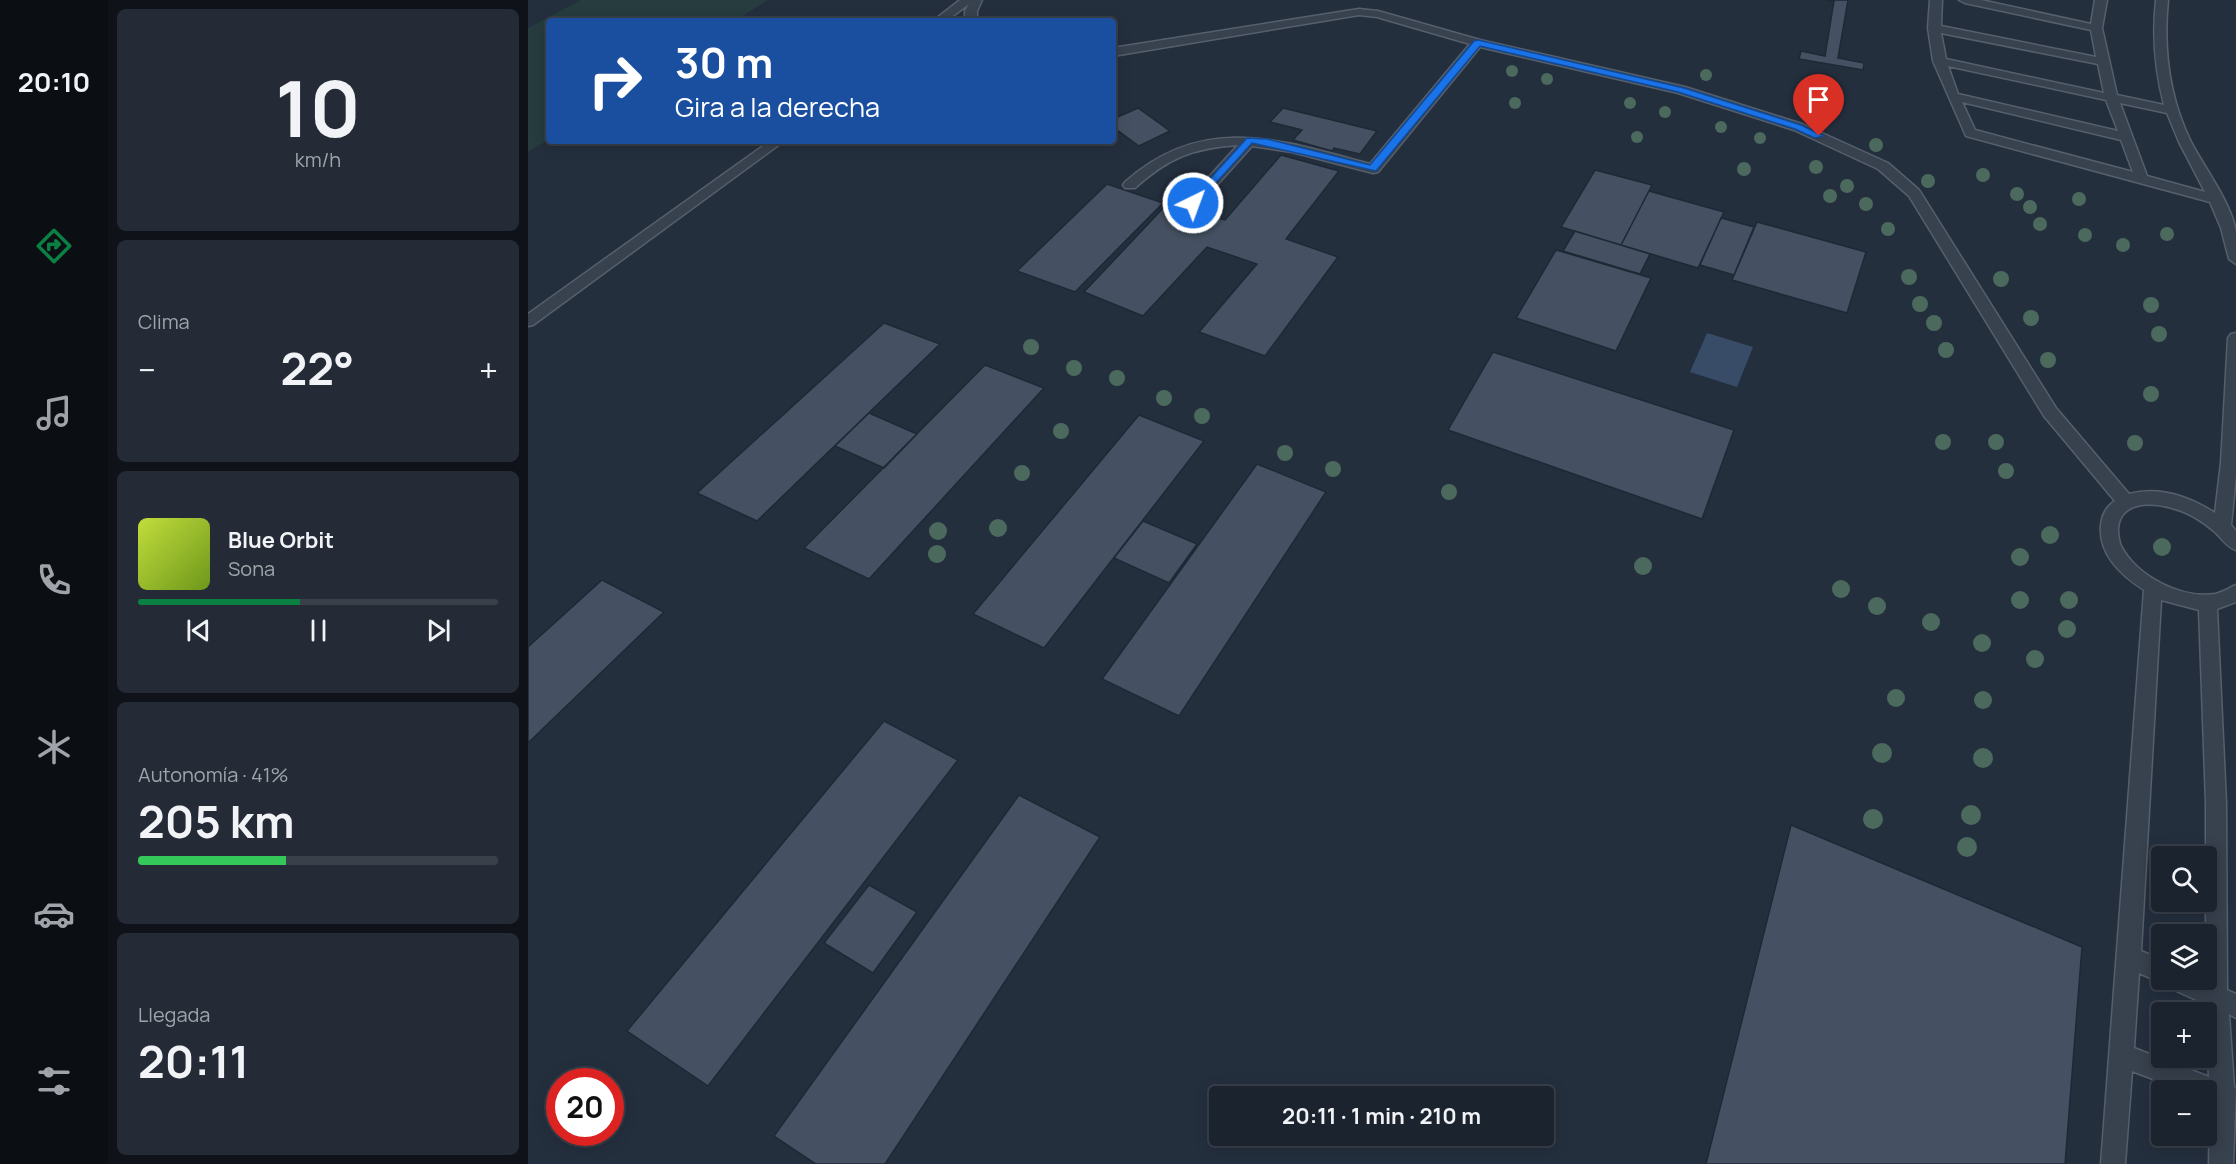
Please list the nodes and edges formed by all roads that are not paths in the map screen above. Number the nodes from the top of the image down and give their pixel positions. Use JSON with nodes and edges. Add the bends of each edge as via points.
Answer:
{"nodes":[{"id":1,"x":967,"y":0,"type":"edge"},
{"id":2,"x":976,"y":0,"type":"edge"},
{"id":3,"x":1936,"y":0,"type":"edge"},
{"id":4,"x":1965,"y":0,"type":"edge"},
{"id":5,"x":2101,"y":0,"type":"edge"},
{"id":6,"x":2162,"y":0,"type":"edge"},
{"id":7,"x":943,"y":18,"type":"edge"},
{"id":8,"x":970,"y":18,"type":"edge"},
{"id":9,"x":1934,"y":28,"type":"junction"},
{"id":10,"x":2096,"y":28,"type":"junction"},
{"id":11,"x":1478,"y":43,"type":"junction"},
{"id":12,"x":1116,"y":52,"type":"edge"},
{"id":13,"x":1939,"y":61,"type":"junction"},
{"id":14,"x":2103,"y":62,"type":"junction"},
{"id":15,"x":1953,"y":96,"type":"junction"},
{"id":16,"x":2112,"y":99,"type":"junction"},
{"id":17,"x":2173,"y":111,"type":"junction"},
{"id":18,"x":2126,"y":137,"type":"junction"},
{"id":19,"x":1250,"y":140,"type":"junction"},
{"id":20,"x":774,"y":144,"type":"edge"},
{"id":21,"x":2142,"y":180,"type":"junction"},
{"id":22,"x":1130,"y":185,"type":"dead end"},
{"id":23,"x":2216,"y":199,"type":"junction"},
{"id":24,"x":1193,"y":203,"type":"dead end"},
{"id":25,"x":2236,"y":259,"type":"edge"},
{"id":26,"x":528,"y":321,"type":"edge"},
{"id":27,"x":2236,"y":338,"type":"edge"},
{"id":28,"x":2233,"y":434,"type":"edge"},
{"id":29,"x":2126,"y":502,"type":"junction"},
{"id":30,"x":2222,"y":527,"type":"junction"},
{"id":31,"x":2236,"y":543,"type":"edge"},
{"id":32,"x":2153,"y":588,"type":"junction"},
{"id":33,"x":2236,"y":593,"type":"edge"},
{"id":34,"x":2208,"y":603,"type":"junction"},
{"id":35,"x":2129,"y":957,"type":"junction"},
{"id":36,"x":2151,"y":967,"type":"edge"},
{"id":37,"x":2201,"y":990,"type":"edge"},
{"id":38,"x":2226,"y":1001,"type":"edge"},
{"id":39,"x":2120,"y":1054,"type":"junction"},
{"id":40,"x":2229,"y":1097,"type":"edge"},
{"id":41,"x":2113,"y":1164,"type":"edge"},
{"id":42,"x":2221,"y":1164,"type":"edge"}],
"edges":[{"from":1,"to":7,"type":"lane"},
{"from":2,"to":8,"type":"lane"},
{"from":3,"to":9,"type":"lane"},
{"from":4,"to":10,"type":"lane"},
{"from":5,"to":10,"type":"lane"},
{"from":6,"to":17,"type":"lane","via":[[2159,52]]},
{"from":9,"to":13,"type":"lane"},
{"from":9,"to":14,"type":"lane"},
{"from":10,"to":14,"type":"lane"},
{"from":11,"to":12,"type":"lane","via":[[1393,17],[1359,12]]},
{"from":11,"to":19,"type":"lane","via":[[1373,169]]},
{"from":11,"to":29,"type":"lane","via":[[1681,90],[1798,127],[1883,166],[1914,193],[2050,412]]},
{"from":13,"to":15,"type":"lane"},
{"from":13,"to":16,"type":"lane"},
{"from":14,"to":16,"type":"lane"},
{"from":15,"to":18,"type":"lane"},
{"from":15,"to":21,"type":"lane","via":[[1970,133]]},
{"from":16,"to":17,"type":"lane"},
{"from":16,"to":18,"type":"lane"},
{"from":17,"to":23,"type":"lane"},
{"from":18,"to":21,"type":"lane"},
{"from":19,"to":22,"type":"lane","via":[[1191,148],[1158,162]]},
{"from":19,"to":24,"type":"lane"},
{"from":20,"to":26,"type":"lane"},
{"from":21,"to":23,"type":"lane"},
{"from":23,"to":25,"type":"lane","via":[[2230,230]]},
{"from":27,"to":28,"type":"lane"},
{"from":28,"to":30,"type":"lane"},
{"from":29,"to":30,"type":"lane","via":[[2142,498],[2183,504]]},
{"from":29,"to":32,"type":"lane","via":[[2112,514],[2108,527],[2110,542],[2119,558]]},
{"from":30,"to":31,"type":"lane"},
{"from":32,"to":34,"type":"lane"},
{"from":32,"to":35,"type":"lane"},
{"from":33,"to":34,"type":"lane"},
{"from":34,"to":38,"type":"lane"},
{"from":35,"to":36,"type":"lane"},
{"from":35,"to":39,"type":"lane"},
{"from":37,"to":38,"type":"lane"},
{"from":38,"to":40,"type":"lane"},
{"from":39,"to":40,"type":"lane"},
{"from":39,"to":41,"type":"lane"},
{"from":40,"to":42,"type":"lane"}]}
